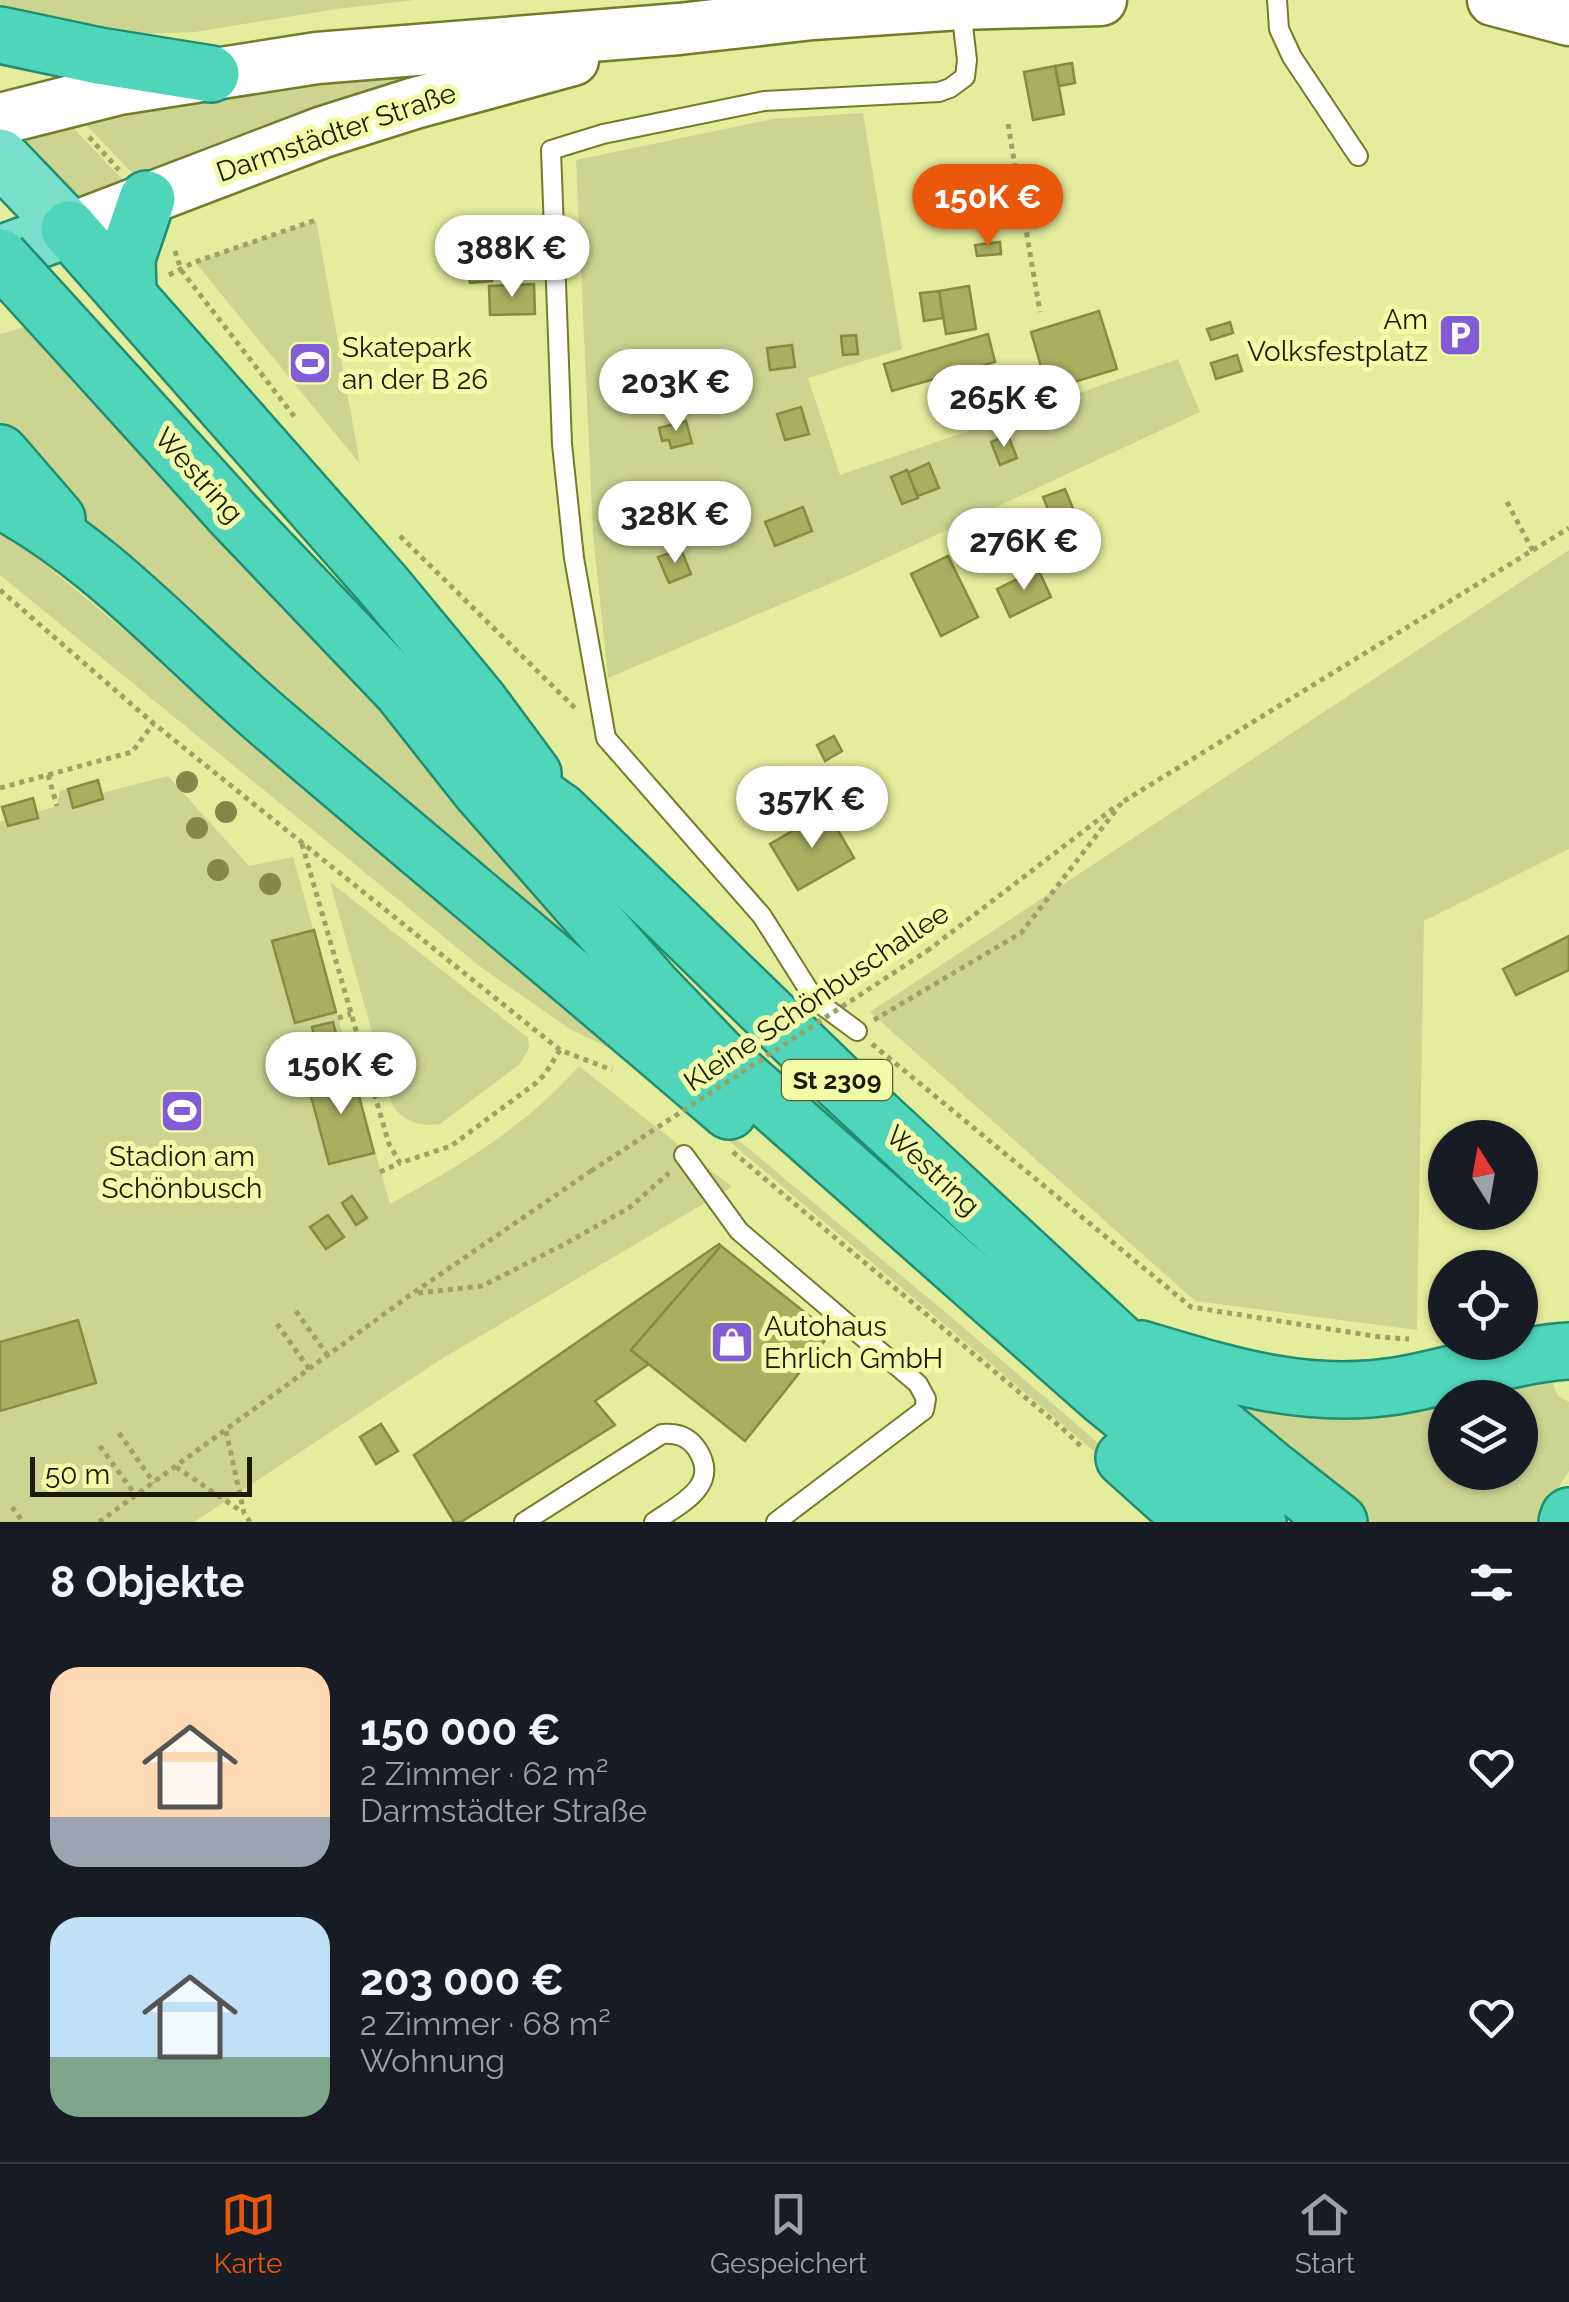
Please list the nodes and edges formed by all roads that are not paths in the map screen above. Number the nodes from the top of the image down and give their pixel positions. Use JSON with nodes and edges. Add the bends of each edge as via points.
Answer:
{"nodes":[{"id":1,"x":1101,"y":0,"type":"edge"},
{"id":2,"x":1277,"y":0,"type":"edge"},
{"id":3,"x":1492,"y":0,"type":"edge"},
{"id":4,"x":960,"y":4,"type":"junction"},
{"id":5,"x":1569,"y":20,"type":"edge"},
{"id":6,"x":679,"y":29,"type":"junction"},
{"id":7,"x":0,"y":35,"type":"edge"},
{"id":8,"x":211,"y":74,"type":"junction"},
{"id":9,"x":0,"y":119,"type":"edge"},
{"id":10,"x":1358,"y":156,"type":"dead end"},
{"id":11,"x":0,"y":157,"type":"edge"},
{"id":12,"x":147,"y":199,"type":"junction"},
{"id":13,"x":69,"y":229,"type":"junction"},
{"id":14,"x":0,"y":256,"type":"edge"},
{"id":15,"x":128,"y":293,"type":"junction"},
{"id":16,"x":0,"y":454,"type":"edge"},
{"id":17,"x":0,"y":500,"type":"edge"},
{"id":18,"x":94,"y":564,"type":"junction"},
{"id":19,"x":401,"y":690,"type":"junction"},
{"id":20,"x":561,"y":812,"type":"junction"},
{"id":21,"x":857,"y":1031,"type":"road end"},
{"id":22,"x":684,"y":1155,"type":"road end"},
{"id":23,"x":1119,"y":1342,"type":"junction"},
{"id":24,"x":1000,"y":1345,"type":"junction"},
{"id":25,"x":1569,"y":1351,"type":"edge"},
{"id":26,"x":1104,"y":1398,"type":"junction"},
{"id":27,"x":524,"y":1522,"type":"edge"},
{"id":28,"x":654,"y":1522,"type":"edge"},
{"id":29,"x":776,"y":1522,"type":"edge"},
{"id":30,"x":1195,"y":1522,"type":"edge"},
{"id":31,"x":1258,"y":1522,"type":"edge"},
{"id":32,"x":1339,"y":1522,"type":"edge"}],
"edges":[{"from":1,"to":4,"type":"main road","name":"Darmstädter Straße"},
{"from":2,"to":10,"type":"lane","via":[[1279,29],[1292,57]]},
{"from":3,"to":5,"type":"main road"},
{"from":4,"to":6,"type":"main road","name":"Darmstädter Straße"},
{"from":4,"to":21,"type":"lane","via":[[965,77],[939,92],[764,101],[552,150],[564,463],[606,738],[762,916],[815,1000]]},
{"from":6,"to":8,"type":"main road","name":"Darmstädter Straße","via":[[316,58]]},
{"from":6,"to":12,"type":"main road","name":"Darmstädter Straße","via":[[323,132]]},
{"from":7,"to":8,"type":"highway"},
{"from":8,"to":9,"type":"main road","name":"Darmstädter Straße"},
{"from":11,"to":13,"type":"main road"},
{"from":12,"to":13,"type":"main road","name":"Darmstädter Straße"},
{"from":12,"to":15,"type":"highway","via":[[127,258]]},
{"from":13,"to":14,"type":"main road","name":"Darmstädter Straße"},
{"from":13,"to":15,"type":"highway"},
{"from":14,"to":19,"type":"highway","name":"Westring","number":"St 2309","bridge":true},
{"from":15,"to":20,"type":"highway","via":[[384,586]]},
{"from":16,"to":18,"type":"highway"},
{"from":17,"to":18,"type":"highway"},
{"from":18,"to":24,"type":"highway"},
{"from":19,"to":20,"type":"highway","name":"Westring","number":"St 2309"},
{"from":19,"to":26,"type":"highway","name":"Westring","number":"St 2309","via":[[492,804],[724,1061]]},
{"from":20,"to":23,"type":"highway","name":"Westring","number":"St 2309"},
{"from":22,"to":29,"type":"lane","via":[[738,1232],[918,1384],[926,1399],[924,1410]]},
{"from":23,"to":25,"type":"highway","via":[[1224,1374],[1291,1388],[1338,1389],[1394,1386]]},
{"from":23,"to":32,"type":"highway","name":"Westring","number":"St 2309"},
{"from":24,"to":26,"type":"highway"},
{"from":24,"to":30,"type":"highway"},
{"from":26,"to":31,"type":"highway","name":"Westring"},
{"from":27,"to":28,"type":"lane","via":[[662,1434],[677,1433],[692,1442],[705,1476],[687,1500]]}]}
